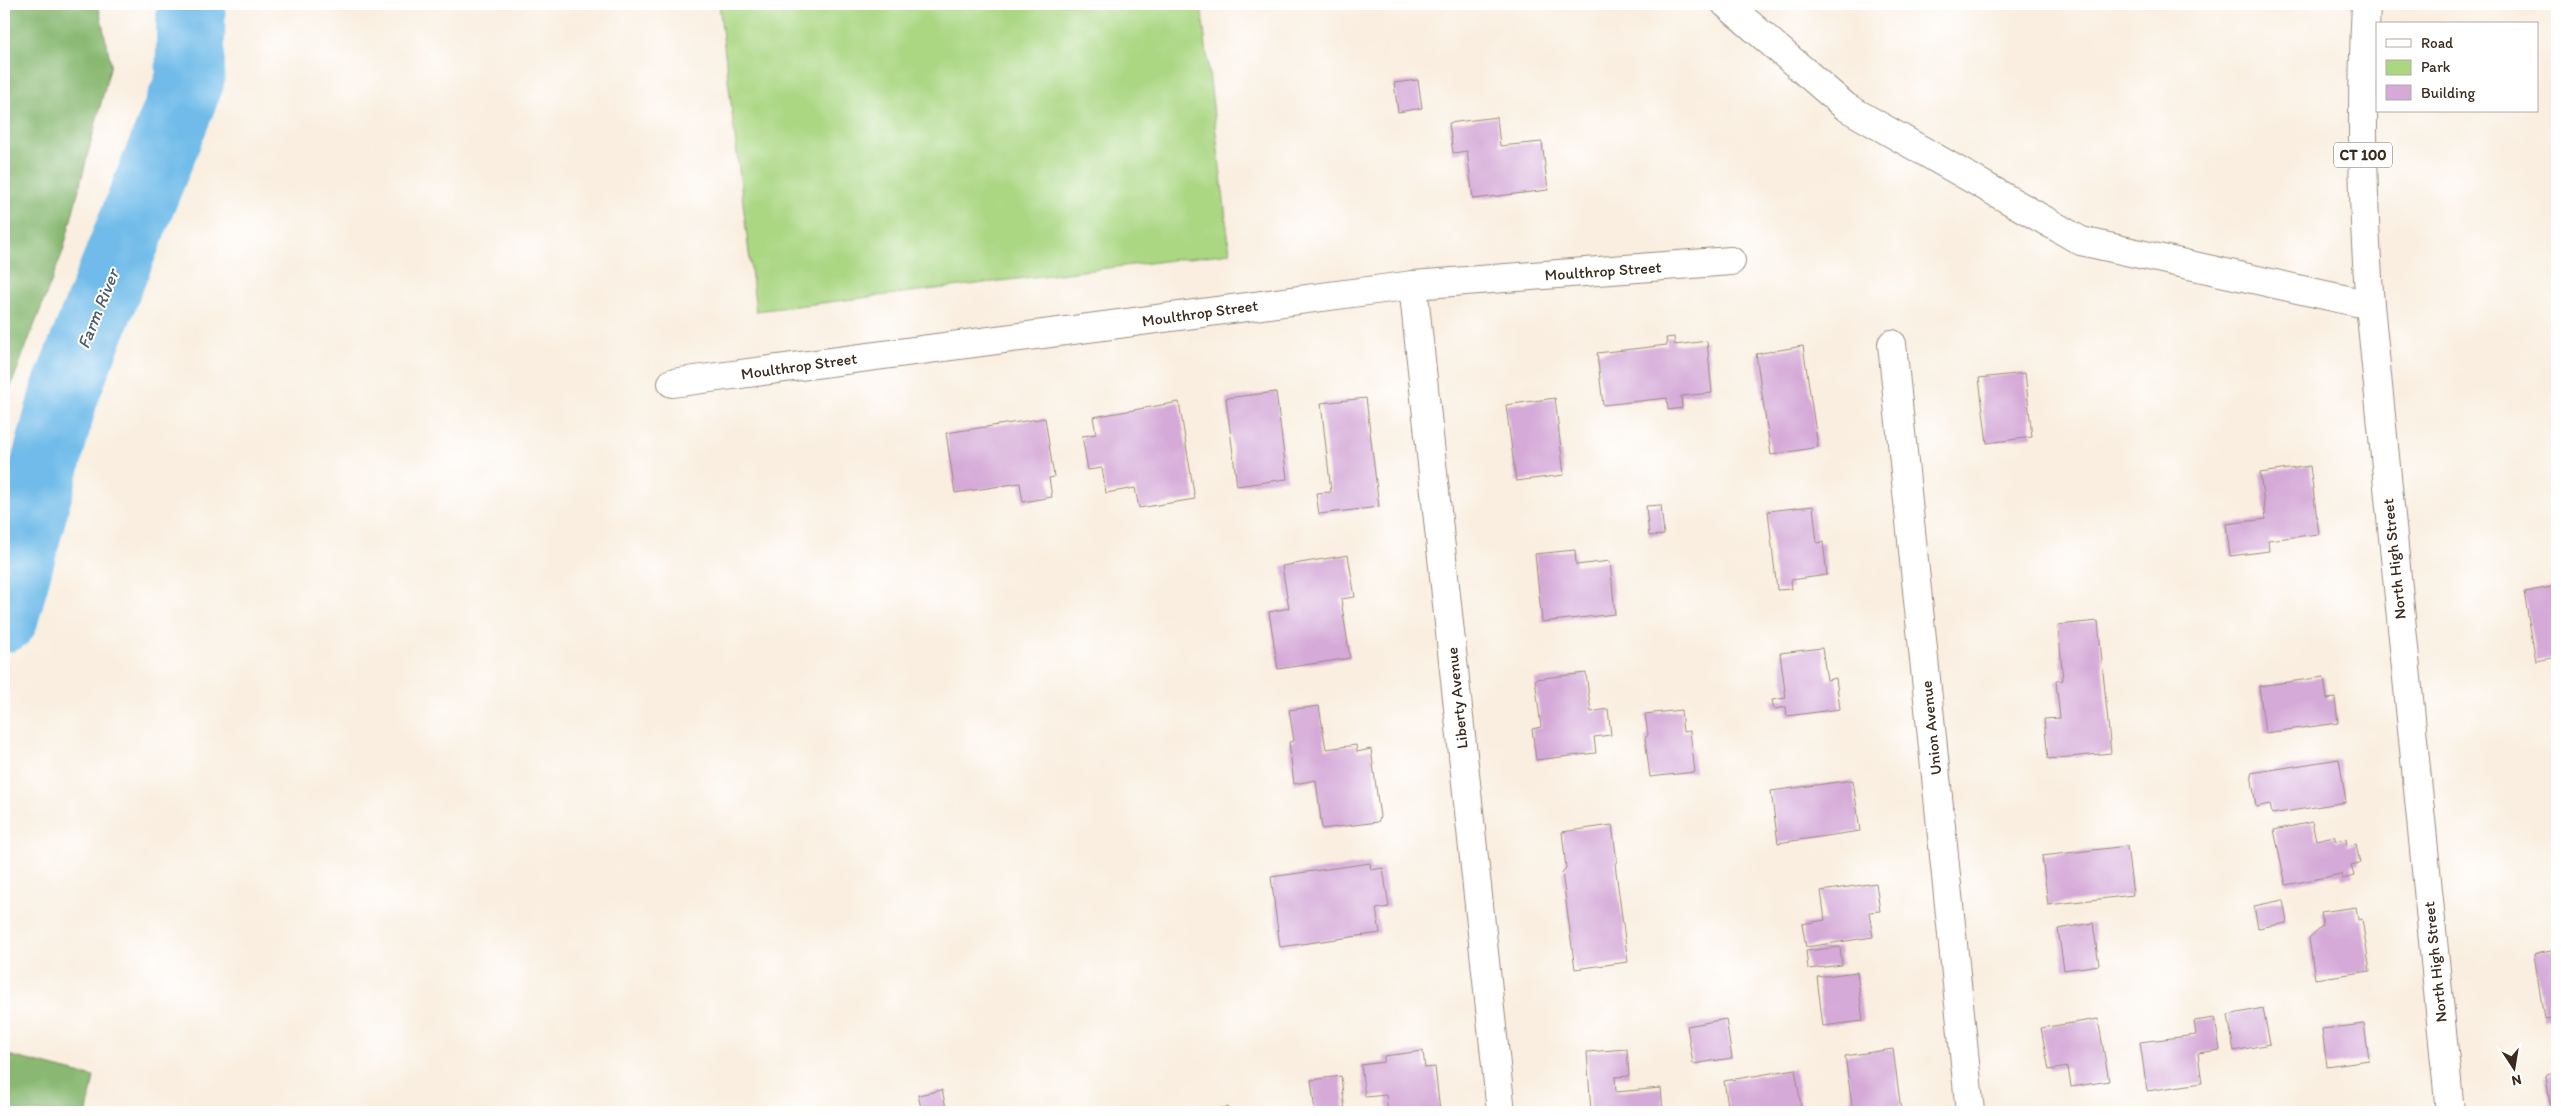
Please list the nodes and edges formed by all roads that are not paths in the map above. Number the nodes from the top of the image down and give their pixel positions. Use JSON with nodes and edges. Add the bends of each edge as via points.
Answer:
{"nodes":[{"id":1,"x":1726,"y":4,"type":"edge"},
{"id":2,"x":2366,"y":4,"type":"edge"},
{"id":3,"x":1731,"y":261,"type":"dead end"},
{"id":4,"x":1413,"y":285,"type":"junction"},
{"id":5,"x":2370,"y":305,"type":"junction"},
{"id":6,"x":1892,"y":344,"type":"dead end"},
{"id":7,"x":672,"y":383,"type":"dead end"},
{"id":8,"x":1501,"y":1112,"type":"edge"},
{"id":9,"x":1970,"y":1112,"type":"edge"},
{"id":10,"x":2450,"y":1112,"type":"edge"}],
"edges":[{"from":1,"to":5,"type":"main road","via":[[1846,107],[2080,241]]},
{"from":2,"to":5,"type":"main road","name":"North High Street","number":"CT 100","via":[[2364,228]]},
{"from":3,"to":4,"type":"main road","name":"Moulthrop Street"},
{"from":4,"to":7,"type":"main road","name":"Moulthrop Street"},
{"from":4,"to":8,"type":"main road","name":"Liberty Avenue"},
{"from":5,"to":10,"type":"main road","name":"North High Street","number":"CT 100"},
{"from":6,"to":9,"type":"main road","name":"Union Avenue"}]}
